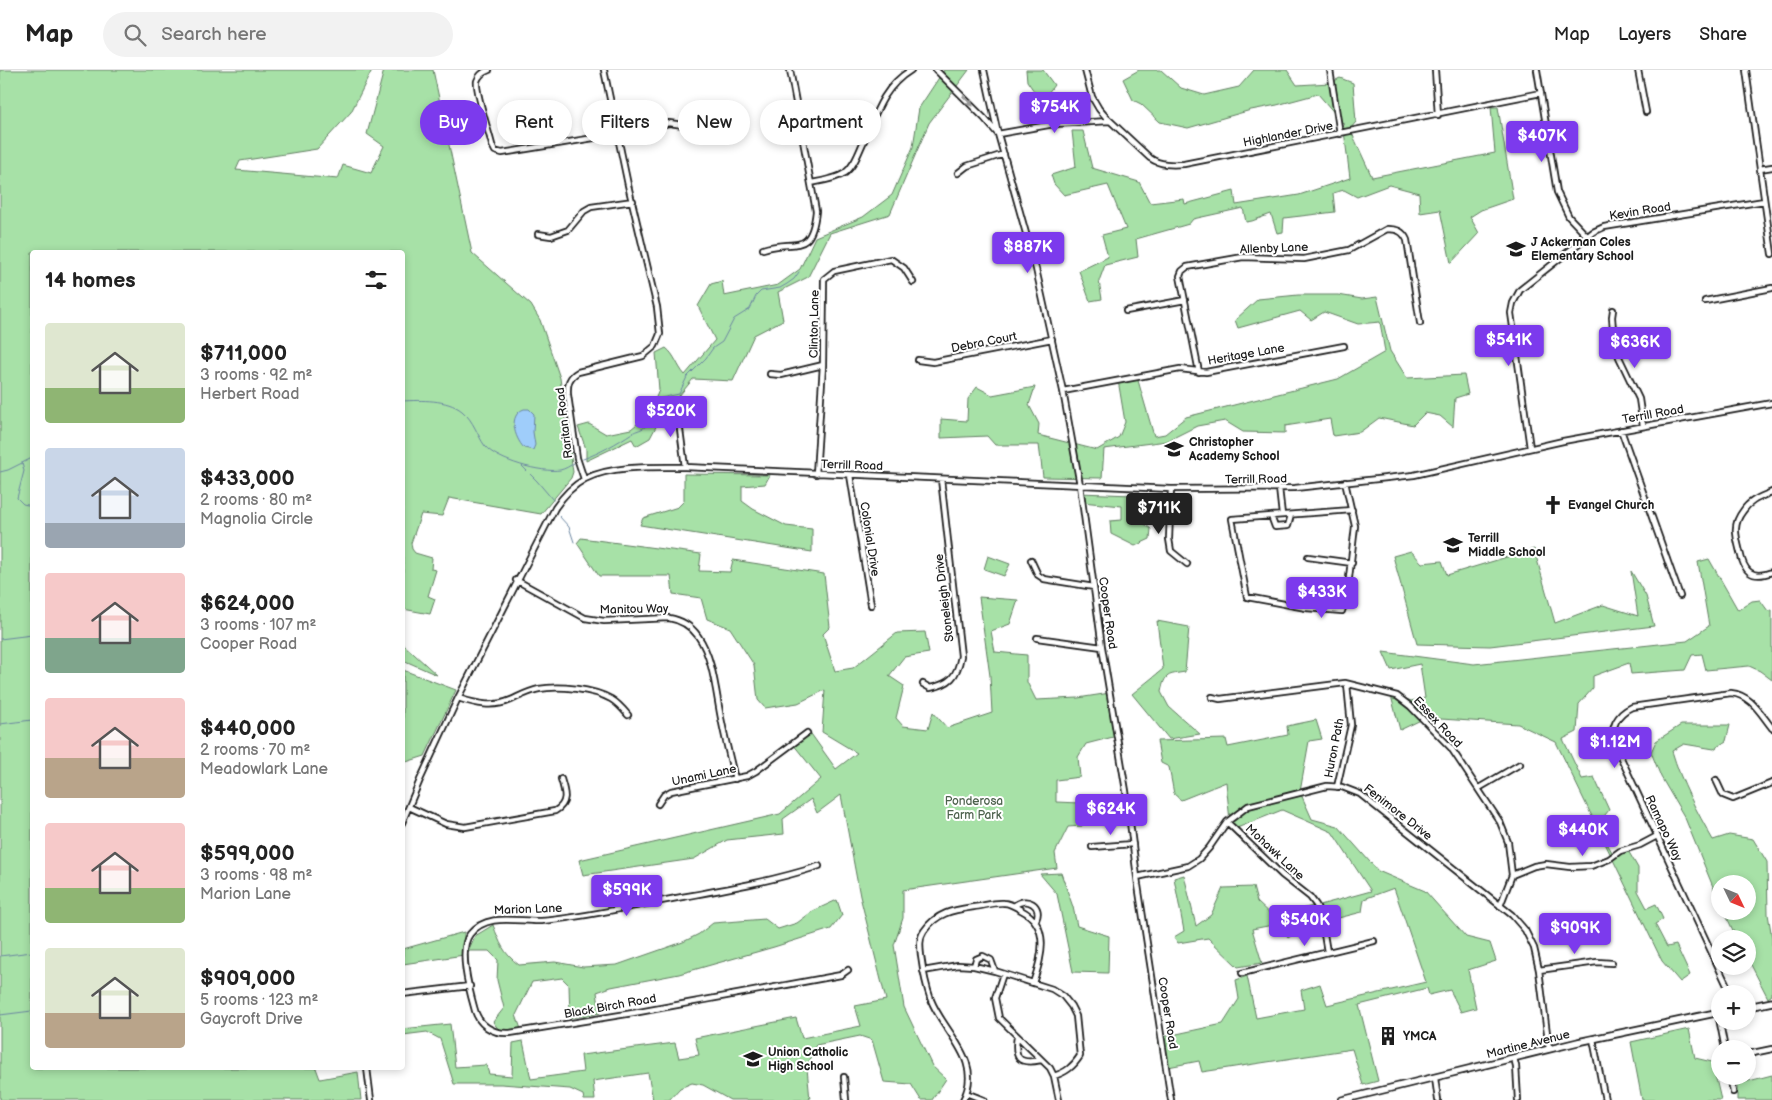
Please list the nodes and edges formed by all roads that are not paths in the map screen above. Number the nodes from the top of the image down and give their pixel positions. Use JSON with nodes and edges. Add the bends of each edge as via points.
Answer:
{"nodes":[{"id":1,"x":489,"y":70,"type":"edge"},
{"id":2,"x":604,"y":70,"type":"edge"},
{"id":3,"x":790,"y":70,"type":"edge"},
{"id":4,"x":911,"y":70,"type":"edge"},
{"id":5,"x":936,"y":70,"type":"edge"},
{"id":6,"x":984,"y":70,"type":"edge"},
{"id":7,"x":1085,"y":70,"type":"edge"},
{"id":8,"x":1330,"y":70,"type":"edge"},
{"id":9,"x":1435,"y":70,"type":"edge"},
{"id":10,"x":1537,"y":70,"type":"edge"},
{"id":11,"x":1638,"y":70,"type":"edge"},
{"id":12,"x":1746,"y":70,"type":"edge"},
{"id":13,"x":1542,"y":93,"type":"junction"},
{"id":14,"x":611,"y":100,"type":"edge"},
{"id":15,"x":994,"y":112,"type":"junction"},
{"id":16,"x":1646,"y":112,"type":"dead end"},
{"id":17,"x":1438,"y":114,"type":"junction"},
{"id":18,"x":984,"y":118,"type":"junction"},
{"id":19,"x":1110,"y":121,"type":"junction"},
{"id":20,"x":998,"y":134,"type":"junction"},
{"id":21,"x":1340,"y":134,"type":"junction"},
{"id":22,"x":582,"y":140,"type":"edge"},
{"id":23,"x":620,"y":145,"type":"edge"},
{"id":24,"x":1004,"y":154,"type":"junction"},
{"id":25,"x":1772,"y":167,"type":"edge"},
{"id":26,"x":1760,"y":169,"type":"junction"},
{"id":27,"x":958,"y":173,"type":"dead end"},
{"id":28,"x":811,"y":183,"type":"junction"},
{"id":29,"x":633,"y":201,"type":"junction"},
{"id":30,"x":1764,"y":201,"type":"junction"},
{"id":31,"x":538,"y":234,"type":"dead end"},
{"id":32,"x":1588,"y":236,"type":"junction"},
{"id":33,"x":763,"y":249,"type":"dead end"},
{"id":34,"x":1772,"y":254,"type":"edge"},
{"id":35,"x":913,"y":282,"type":"dead end"},
{"id":36,"x":1772,"y":288,"type":"edge"},
{"id":37,"x":1185,"y":300,"type":"junction"},
{"id":38,"x":1704,"y":301,"type":"dead end"},
{"id":39,"x":1613,"y":310,"type":"dead end"},
{"id":40,"x":1126,"y":311,"type":"dead end"},
{"id":41,"x":1420,"y":323,"type":"dead end"},
{"id":42,"x":1052,"y":339,"type":"junction"},
{"id":43,"x":1344,"y":346,"type":"dead end"},
{"id":44,"x":918,"y":360,"type":"dead end"},
{"id":45,"x":823,"y":365,"type":"junction"},
{"id":46,"x":1199,"y":372,"type":"junction"},
{"id":47,"x":770,"y":374,"type":"dead end"},
{"id":48,"x":1063,"y":390,"type":"junction"},
{"id":49,"x":1772,"y":403,"type":"edge"},
{"id":50,"x":677,"y":407,"type":"dead end"},
{"id":51,"x":1643,"y":426,"type":"junction"},
{"id":52,"x":1621,"y":430,"type":"junction"},
{"id":53,"x":1530,"y":448,"type":"junction"},
{"id":54,"x":685,"y":467,"type":"junction"},
{"id":55,"x":816,"y":474,"type":"junction"},
{"id":56,"x":850,"y":475,"type":"junction"},
{"id":57,"x":584,"y":479,"type":"junction"},
{"id":58,"x":941,"y":479,"type":"junction"},
{"id":59,"x":1345,"y":482,"type":"junction"},
{"id":60,"x":1080,"y":485,"type":"junction"},
{"id":61,"x":1279,"y":488,"type":"junction"},
{"id":62,"x":1171,"y":489,"type":"junction"},
{"id":63,"x":1772,"y":492,"type":"edge"},
{"id":64,"x":1352,"y":510,"type":"junction"},
{"id":65,"x":1291,"y":514,"type":"junction"},
{"id":66,"x":1282,"y":515,"type":"junction"},
{"id":67,"x":1271,"y":516,"type":"junction"},
{"id":68,"x":1308,"y":557,"type":"dead end"},
{"id":69,"x":1031,"y":560,"type":"dead end"},
{"id":70,"x":1352,"y":563,"type":"junction"},
{"id":71,"x":1187,"y":564,"type":"dead end"},
{"id":72,"x":1772,"y":572,"type":"edge"},
{"id":73,"x":516,"y":580,"type":"junction"},
{"id":74,"x":1094,"y":586,"type":"junction"},
{"id":75,"x":1680,"y":596,"type":"dead end"},
{"id":76,"x":871,"y":605,"type":"dead end"},
{"id":77,"x":1037,"y":638,"type":"dead end"},
{"id":78,"x":1102,"y":646,"type":"junction"},
{"id":79,"x":923,"y":684,"type":"dead end"},
{"id":80,"x":1347,"y":684,"type":"junction"},
{"id":81,"x":1212,"y":697,"type":"dead end"},
{"id":82,"x":458,"y":698,"type":"junction"},
{"id":83,"x":628,"y":715,"type":"dead end"},
{"id":84,"x":1772,"y":728,"type":"edge"},
{"id":85,"x":807,"y":733,"type":"dead end"},
{"id":86,"x":1520,"y":764,"type":"dead end"},
{"id":87,"x":735,"y":779,"type":"junction"},
{"id":88,"x":561,"y":780,"type":"dead end"},
{"id":89,"x":1716,"y":780,"type":"dead end"},
{"id":90,"x":1772,"y":783,"type":"edge"},
{"id":91,"x":1337,"y":787,"type":"junction"},
{"id":92,"x":1478,"y":788,"type":"junction"},
{"id":93,"x":658,"y":804,"type":"dead end"},
{"id":94,"x":409,"y":808,"type":"junction"},
{"id":95,"x":405,"y":817,"type":"edge"},
{"id":96,"x":1228,"y":822,"type":"junction"},
{"id":97,"x":1657,"y":836,"type":"junction"},
{"id":98,"x":1133,"y":844,"type":"junction"},
{"id":99,"x":1092,"y":847,"type":"dead end"},
{"id":100,"x":819,"y":866,"type":"dead end"},
{"id":101,"x":1512,"y":875,"type":"junction"},
{"id":102,"x":1137,"y":877,"type":"junction"},
{"id":103,"x":1014,"y":906,"type":"junction"},
{"id":104,"x":1500,"y":906,"type":"junction"},
{"id":105,"x":1036,"y":920,"type":"junction"},
{"id":106,"x":1374,"y":940,"type":"dead end"},
{"id":107,"x":1327,"y":952,"type":"junction"},
{"id":108,"x":1612,"y":963,"type":"dead end"},
{"id":109,"x":974,"y":966,"type":"junction"},
{"id":110,"x":848,"y":970,"type":"dead end"},
{"id":111,"x":995,"y":970,"type":"junction"},
{"id":112,"x":1539,"y":970,"type":"junction"},
{"id":113,"x":923,"y":971,"type":"junction"},
{"id":114,"x":1242,"y":973,"type":"dead end"},
{"id":115,"x":1003,"y":974,"type":"junction"},
{"id":116,"x":1034,"y":983,"type":"junction"},
{"id":117,"x":1727,"y":985,"type":"edge"},
{"id":118,"x":470,"y":986,"type":"junction"},
{"id":119,"x":405,"y":994,"type":"edge"},
{"id":120,"x":1772,"y":1002,"type":"edge"},
{"id":121,"x":1756,"y":1005,"type":"edge"},
{"id":122,"x":1711,"y":1015,"type":"edge"},
{"id":123,"x":1017,"y":1036,"type":"junction"},
{"id":124,"x":1593,"y":1039,"type":"junction"},
{"id":125,"x":1549,"y":1049,"type":"junction"},
{"id":126,"x":1772,"y":1050,"type":"edge"},
{"id":127,"x":1756,"y":1053,"type":"edge"},
{"id":128,"x":1514,"y":1058,"type":"junction"},
{"id":129,"x":1041,"y":1060,"type":"junction"},
{"id":130,"x":367,"y":1070,"type":"edge"},
{"id":131,"x":1054,"y":1076,"type":"junction"},
{"id":132,"x":844,"y":1077,"type":"dead end"},
{"id":133,"x":1435,"y":1078,"type":"junction"},
{"id":134,"x":1732,"y":1085,"type":"edge"},
{"id":135,"x":1733,"y":1092,"type":"dead end"},
{"id":136,"x":966,"y":1094,"type":"junction"},
{"id":137,"x":371,"y":1100,"type":"edge"},
{"id":138,"x":846,"y":1100,"type":"edge"},
{"id":139,"x":964,"y":1100,"type":"edge"},
{"id":140,"x":984,"y":1100,"type":"edge"},
{"id":141,"x":1059,"y":1100,"type":"edge"},
{"id":142,"x":1171,"y":1100,"type":"edge"},
{"id":143,"x":1342,"y":1100,"type":"edge"},
{"id":144,"x":1438,"y":1100,"type":"edge"},
{"id":145,"x":1518,"y":1100,"type":"edge"},
{"id":146,"x":1606,"y":1100,"type":"edge"}],
"edges":[{"from":1,"to":22,"type":"street","via":[[480,75],[477,84],[492,145],[498,152],[506,154]]},
{"from":2,"to":14,"type":"street","name":"Raritan Road"},
{"from":3,"to":28,"type":"street"},
{"from":4,"to":28,"type":"street","via":[[898,78],[883,97],[852,165],[843,174]]},
{"from":5,"to":18,"type":"street","name":"Cooper Road","one_way":true},
{"from":6,"to":15,"type":"street","name":"Cooper Road"},
{"from":7,"to":19,"type":"street","name":"Highlander Drive","via":[[1092,97]]},
{"from":8,"to":21,"type":"street"},
{"from":9,"to":17,"type":"street"},
{"from":10,"to":13,"type":"street"},
{"from":11,"to":16,"type":"street"},
{"from":12,"to":26,"type":"street"},
{"from":13,"to":17,"type":"street","name":"Highlander Drive"},
{"from":13,"to":32,"type":"street","via":[[1557,192],[1569,217]]},
{"from":15,"to":18,"type":"street"},
{"from":15,"to":20,"type":"street","name":"Cooper Road"},
{"from":17,"to":21,"type":"street","name":"Highlander Drive"},
{"from":18,"to":20,"type":"street","name":"Cooper Road"},
{"from":19,"to":20,"type":"street","via":[[1054,124]]},
{"from":19,"to":21,"type":"street","name":"Highlander Drive","via":[[1150,158],[1165,165]]},
{"from":20,"to":24,"type":"street","name":"Cooper Road"},
{"from":23,"to":29,"type":"street","name":"Raritan Road"},
{"from":24,"to":27,"type":"street","via":[[967,166]]},
{"from":24,"to":42,"type":"street","name":"Cooper Road"},
{"from":25,"to":26,"type":"street"},
{"from":26,"to":30,"type":"street"},
{"from":28,"to":33,"type":"street","via":[[816,211],[810,235],[797,245]]},
{"from":29,"to":31,"type":"street","via":[[591,207],[568,230],[551,236]]},
{"from":29,"to":57,"type":"street","name":"Raritan Road","via":[[657,308],[659,338],[652,350],[639,358],[578,372],[570,378],[568,389],[577,458]]},
{"from":30,"to":32,"type":"street","name":"Kevin Road","via":[[1604,227]]},
{"from":30,"to":34,"type":"street"},
{"from":32,"to":53,"type":"street","name":"Kevin Road","via":[[1522,287],[1513,302],[1512,317]]},
{"from":35,"to":45,"type":"street","name":"Clinton Lane","via":[[904,268],[891,259],[834,270],[826,275]]},
{"from":36,"to":38,"type":"street"},
{"from":37,"to":40,"type":"street"},
{"from":37,"to":41,"type":"street","name":"Allenby Lane","via":[[1180,276],[1187,267],[1243,257],[1304,259],[1349,250],[1392,229],[1404,234],[1407,240]]},
{"from":37,"to":46,"type":"street","name":"Allenby Lane"},
{"from":39,"to":51,"type":"street","via":[[1614,342],[1639,399]]},
{"from":42,"to":44,"type":"street","name":"Debra Court","via":[[933,362]]},
{"from":42,"to":48,"type":"street","name":"Cooper Road"},
{"from":43,"to":46,"type":"street","name":"Heritage Lane"},
{"from":45,"to":47,"type":"street","via":[[781,375]]},
{"from":45,"to":55,"type":"street","name":"Clinton Lane"},
{"from":46,"to":48,"type":"street","name":"Heritage Lane","via":[[1180,368]]},
{"from":48,"to":60,"type":"street","name":"Cooper Road"},
{"from":49,"to":51,"type":"street","name":"Terrill Road"},
{"from":50,"to":54,"type":"street"},
{"from":51,"to":52,"type":"street","name":"Terrill Road"},
{"from":52,"to":53,"type":"street","name":"Terrill Road"},
{"from":52,"to":75,"type":"street"},
{"from":53,"to":59,"type":"street","name":"Terrill Road","via":[[1414,475]]},
{"from":54,"to":55,"type":"street","name":"Terrill Road"},
{"from":54,"to":57,"type":"street","name":"Terrill Road","via":[[616,470]]},
{"from":55,"to":56,"type":"street","name":"Terrill Road"},
{"from":56,"to":58,"type":"street","name":"Terrill Road"},
{"from":56,"to":76,"type":"street","name":"Colonial Drive"},
{"from":57,"to":73,"type":"street","via":[[554,508]]},
{"from":58,"to":60,"type":"street","name":"Terrill Road"},
{"from":58,"to":79,"type":"street","name":"Stoneleigh Drive","via":[[961,656],[955,676],[944,685],[930,688]]},
{"from":59,"to":61,"type":"street","name":"Terrill Road"},
{"from":59,"to":64,"type":"street"},
{"from":60,"to":62,"type":"street","name":"Terrill Road"},
{"from":60,"to":74,"type":"street","name":"Cooper Road"},
{"from":61,"to":62,"type":"street","name":"Terrill Road"},
{"from":61,"to":66,"type":"street"},
{"from":62,"to":71,"type":"street","via":[[1171,551]]},
{"from":63,"to":72,"type":"street","via":[[1755,499],[1745,508],[1737,522],[1735,535],[1745,568],[1760,575]]},
{"from":64,"to":65,"type":"street"},
{"from":64,"to":70,"type":"street","via":[[1356,526]]},
{"from":65,"to":66,"type":"street"},
{"from":65,"to":67,"type":"street","via":[[1288,526],[1275,527]]},
{"from":66,"to":67,"type":"street"},
{"from":67,"to":70,"type":"street","via":[[1232,519],[1247,597],[1306,608],[1342,610]]},
{"from":68,"to":70,"type":"street"},
{"from":69,"to":74,"type":"street","via":[[1038,575],[1044,579]]},
{"from":73,"to":82,"type":"street"},
{"from":73,"to":87,"type":"street","name":"Manitou Way","via":[[585,618],[669,618],[693,630],[707,654]]},
{"from":74,"to":78,"type":"street","name":"Cooper Road"},
{"from":77,"to":78,"type":"street"},
{"from":78,"to":98,"type":"street","name":"Cooper Road"},
{"from":80,"to":81,"type":"street","name":"Essex Road","via":[[1220,699]]},
{"from":80,"to":91,"type":"street","name":"Huron Path","via":[[1351,725]]},
{"from":80,"to":92,"type":"street","name":"Essex Road","via":[[1397,696],[1410,706],[1451,748]]},
{"from":82,"to":83,"type":"street","via":[[492,705],[541,688],[570,688],[610,698]]},
{"from":82,"to":94,"type":"street"},
{"from":84,"to":97,"type":"street","name":"Ramapo Way","via":[[1750,700],[1734,693],[1634,706],[1620,715],[1613,731],[1614,743]]},
{"from":85,"to":87,"type":"street","name":"Unami Lane","via":[[756,771]]},
{"from":86,"to":92,"type":"street"},
{"from":87,"to":93,"type":"street","name":"Unami Lane","via":[[671,792],[664,795]]},
{"from":88,"to":94,"type":"street","via":[[564,802],[555,811],[466,827],[446,824]]},
{"from":89,"to":90,"type":"street","via":[[1723,795],[1733,799]]},
{"from":91,"to":96,"type":"street","name":"Fenimore Drive","via":[[1327,786],[1248,806]]},
{"from":91,"to":104,"type":"street","name":"Fenimore Drive","via":[[1360,794]]},
{"from":92,"to":101,"type":"street","name":"Essex Road","via":[[1500,822],[1508,842]]},
{"from":94,"to":95,"type":"street"},
{"from":96,"to":102,"type":"street","name":"Fenimore Drive","via":[[1209,848],[1188,866]]},
{"from":96,"to":107,"type":"street","name":"Mohawk Lane","via":[[1282,875],[1313,900],[1321,916]]},
{"from":97,"to":101,"type":"street","via":[[1591,866],[1546,864]]},
{"from":97,"to":117,"type":"street","name":"Ramapo Way"},
{"from":98,"to":99,"type":"street"},
{"from":98,"to":102,"type":"street","name":"Cooper Road"},
{"from":100,"to":118,"type":"street","name":"Marion Lane","via":[[747,885],[572,917],[542,921],[490,920],[471,933],[464,946]]},
{"from":101,"to":104,"type":"street","name":"Essex Road"},
{"from":102,"to":142,"type":"street","name":"Cooper Road"},
{"from":103,"to":105,"type":"street"},
{"from":103,"to":105,"type":"street","via":[[1025,900],[1032,903],[1037,909]]},
{"from":103,"to":113,"type":"street","via":[[1004,902],[947,912],[934,920],[924,931],[920,944]]},
{"from":104,"to":112,"type":"street","name":"Fenimore Drive","via":[[1525,930],[1534,948]]},
{"from":105,"to":116,"type":"street","via":[[1042,940],[1041,960]]},
{"from":106,"to":107,"type":"street"},
{"from":107,"to":114,"type":"street"},
{"from":108,"to":112,"type":"street"},
{"from":109,"to":111,"type":"street"},
{"from":109,"to":111,"type":"street","via":[[976,959],[983,956],[991,960]]},
{"from":109,"to":113,"type":"street","via":[[958,965]]},
{"from":110,"to":118,"type":"street","name":"Black Birch Road","via":[[841,975],[503,1034],[490,1030],[478,1019]]},
{"from":111,"to":115,"type":"street"},
{"from":112,"to":125,"type":"street","name":"Fenimore Drive"},
{"from":113,"to":136,"type":"street","via":[[932,1002],[965,1057],[969,1079]]},
{"from":115,"to":116,"type":"street"},
{"from":115,"to":123,"type":"street","via":[[995,998],[999,1018]]},
{"from":116,"to":131,"type":"street","via":[[1063,996],[1076,1016],[1080,1056],[1074,1066]]},
{"from":118,"to":119,"type":"street"},
{"from":120,"to":121,"type":"main road"},
{"from":122,"to":124,"type":"main road","name":"Martine Avenue"},
{"from":123,"to":129,"type":"street"},
{"from":123,"to":129,"type":"street","via":[[1015,1049],[1022,1061]]},
{"from":124,"to":125,"type":"main road","name":"Martine Avenue"},
{"from":124,"to":146,"type":"street"},
{"from":125,"to":128,"type":"main road","name":"Martine Avenue"},
{"from":126,"to":127,"type":"street"},
{"from":128,"to":133,"type":"main road","name":"Martine Avenue"},
{"from":128,"to":145,"type":"street"},
{"from":129,"to":131,"type":"street"},
{"from":130,"to":137,"type":"street"},
{"from":131,"to":141,"type":"street"},
{"from":132,"to":138,"type":"street"},
{"from":133,"to":143,"type":"main road","name":"Martine Avenue"},
{"from":133,"to":144,"type":"street"},
{"from":134,"to":135,"type":"street"},
{"from":136,"to":139,"type":"street"},
{"from":136,"to":140,"type":"street"}]}
